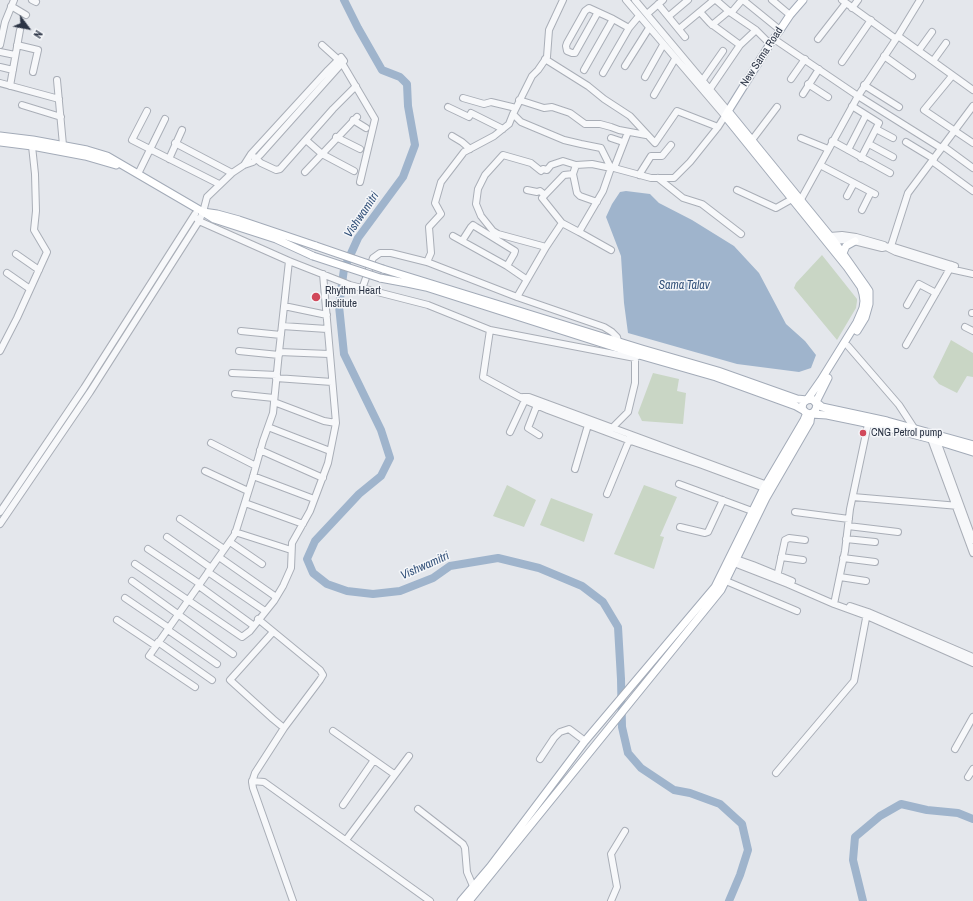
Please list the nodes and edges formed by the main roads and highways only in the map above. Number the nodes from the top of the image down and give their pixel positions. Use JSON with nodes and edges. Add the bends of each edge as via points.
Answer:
{"nodes":[{"id":1,"x":802,"y":0,"type":"edge"},
{"id":2,"x":726,"y":114,"type":"junction"},
{"id":3,"x":0,"y":136,"type":"edge"},
{"id":4,"x":0,"y":142,"type":"edge"},
{"id":5,"x":124,"y":167,"type":"junction"},
{"id":6,"x":799,"y":202,"type":"junction"},
{"id":7,"x":201,"y":210,"type":"junction"},
{"id":8,"x":829,"y":240,"type":"junction"},
{"id":9,"x":854,"y":241,"type":"road end"},
{"id":10,"x":843,"y":253,"type":"junction"},
{"id":11,"x":725,"y":377,"type":"junction"},
{"id":12,"x":749,"y":386,"type":"junction"},
{"id":13,"x":807,"y":400,"type":"junction"},
{"id":14,"x":816,"y":402,"type":"junction"},
{"id":15,"x":807,"y":412,"type":"junction"},
{"id":16,"x":935,"y":437,"type":"junction"},
{"id":17,"x":973,"y":446,"type":"edge"},
{"id":18,"x":973,"y":452,"type":"edge"},
{"id":19,"x":768,"y":487,"type":"junction"},
{"id":20,"x":734,"y":559,"type":"junction"},
{"id":21,"x":660,"y":652,"type":"junction"},
{"id":22,"x":666,"y":657,"type":"junction"},
{"id":23,"x":506,"y":851,"type":"junction"},
{"id":24,"x":493,"y":868,"type":"junction"},
{"id":25,"x":461,"y":901,"type":"edge"},
{"id":26,"x":469,"y":901,"type":"edge"}],
"edges":[{"from":1,"to":2,"type":"main road","name":"New Sama Road","via":[[772,41]]},
{"from":2,"to":6,"type":"main road","via":[[752,140]]},
{"from":2,"to":6,"type":"main road","via":[[792,199]]},
{"from":3,"to":5,"type":"main road","via":[[87,150],[107,156]]},
{"from":4,"to":5,"type":"main road","via":[[85,156]]},
{"from":5,"to":7,"type":"main road"},
{"from":6,"to":8,"type":"main road"},
{"from":7,"to":11,"type":"main road","bridge":true,"via":[[239,220],[383,269],[618,341]]},
{"from":7,"to":11,"type":"main road","bridge":true,"via":[[214,219],[380,278],[407,282],[637,356]]},
{"from":8,"to":10,"type":"main road"},
{"from":8,"to":13,"type":"main road","via":[[861,287],[864,301],[857,322]]},
{"from":9,"to":10,"type":"main road","via":[[846,246]]},
{"from":10,"to":14,"type":"main road","via":[[865,285],[870,297],[869,304],[865,318],[825,382]]},
{"from":11,"to":12,"type":"main road"},
{"from":12,"to":13,"type":"main road"},
{"from":12,"to":15,"type":"main road"},
{"from":13,"to":14,"type":"main road","via":[[812,399]]},
{"from":13,"to":15,"type":"main road","via":[[803,403]]},
{"from":14,"to":15,"type":"main road","via":[[816,409]]},
{"from":14,"to":16,"type":"main road","via":[[828,409],[914,428]]},
{"from":15,"to":16,"type":"main road"},
{"from":15,"to":19,"type":"main road","via":[[810,422]]},
{"from":16,"to":17,"type":"main road"},
{"from":16,"to":18,"type":"main road"},
{"from":19,"to":20,"type":"main road"},
{"from":19,"to":20,"type":"main road","via":[[752,511]]},
{"from":20,"to":21,"type":"main road","via":[[715,588]]},
{"from":20,"to":22,"type":"main road","via":[[721,590]]},
{"from":21,"to":22,"type":"main road"},
{"from":21,"to":23,"type":"main road","via":[[585,741]]},
{"from":22,"to":23,"type":"main road"},
{"from":23,"to":24,"type":"main road"},
{"from":24,"to":25,"type":"main road"},
{"from":24,"to":26,"type":"main road"}]}
